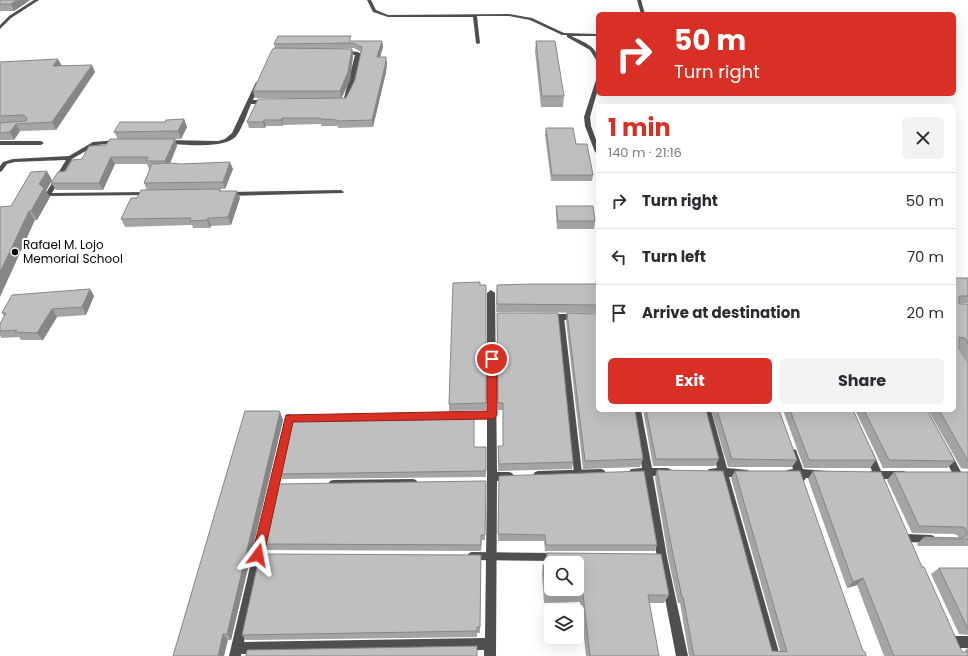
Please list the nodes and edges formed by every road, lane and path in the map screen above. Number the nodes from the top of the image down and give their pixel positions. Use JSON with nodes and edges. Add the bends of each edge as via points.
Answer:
{"nodes":[{"id":1,"x":37,"y":0,"type":"edge"},
{"id":2,"x":369,"y":0,"type":"edge"},
{"id":3,"x":639,"y":0,"type":"edge"},
{"id":4,"x":642,"y":12,"type":"edge"},
{"id":5,"x":475,"y":14,"type":"junction"},
{"id":6,"x":0,"y":28,"type":"edge"},
{"id":7,"x":563,"y":34,"type":"junction"},
{"id":8,"x":596,"y":35,"type":"edge"},
{"id":9,"x":478,"y":43,"type":"dead end"},
{"id":10,"x":335,"y":52,"type":"edge"},
{"id":11,"x":596,"y":56,"type":"edge"},
{"id":12,"x":262,"y":75,"type":"edge"},
{"id":13,"x":596,"y":88,"type":"edge"},
{"id":14,"x":250,"y":102,"type":"junction"},
{"id":15,"x":272,"y":102,"type":"edge"},
{"id":16,"x":335,"y":102,"type":"edge"},
{"id":17,"x":122,"y":142,"type":"edge"},
{"id":18,"x":158,"y":142,"type":"edge"},
{"id":19,"x":0,"y":143,"type":"edge"},
{"id":20,"x":41,"y":143,"type":"dead end"},
{"id":21,"x":596,"y":147,"type":"edge"},
{"id":22,"x":70,"y":158,"type":"junction"},
{"id":23,"x":0,"y":170,"type":"edge"},
{"id":24,"x":341,"y":192,"type":"dead end"},
{"id":25,"x":154,"y":194,"type":"edge"},
{"id":26,"x":224,"y":194,"type":"edge"},
{"id":27,"x":491,"y":293,"type":"dead end"},
{"id":28,"x":538,"y":317,"type":"edge"},
{"id":29,"x":561,"y":317,"type":"junction"},
{"id":30,"x":596,"y":317,"type":"edge"},
{"id":31,"x":637,"y":412,"type":"edge"},
{"id":32,"x":708,"y":412,"type":"edge"},
{"id":33,"x":492,"y":415,"type":"junction"},
{"id":34,"x":461,"y":416,"type":"edge"},
{"id":35,"x":293,"y":418,"type":"edge"},
{"id":36,"x":790,"y":445,"type":"edge"},
{"id":37,"x":866,"y":446,"type":"edge"},
{"id":38,"x":944,"y":449,"type":"edge"},
{"id":39,"x":609,"y":472,"type":"edge"},
{"id":40,"x":624,"y":472,"type":"edge"},
{"id":41,"x":647,"y":472,"type":"junction"},
{"id":42,"x":677,"y":472,"type":"edge"},
{"id":43,"x":700,"y":472,"type":"edge"},
{"id":44,"x":723,"y":472,"type":"junction"},
{"id":45,"x":578,"y":473,"type":"junction"},
{"id":46,"x":754,"y":473,"type":"edge"},
{"id":47,"x":777,"y":473,"type":"edge"},
{"id":48,"x":800,"y":473,"type":"junction"},
{"id":49,"x":831,"y":474,"type":"edge"},
{"id":50,"x":863,"y":474,"type":"edge"},
{"id":51,"x":968,"y":474,"type":"edge"},
{"id":52,"x":531,"y":475,"type":"edge"},
{"id":53,"x":879,"y":475,"type":"junction"},
{"id":54,"x":910,"y":475,"type":"edge"},
{"id":55,"x":515,"y":476,"type":"edge"},
{"id":56,"x":489,"y":480,"type":"junction"},
{"id":57,"x":424,"y":482,"type":"edge"},
{"id":58,"x":322,"y":484,"type":"edge"},
{"id":59,"x":805,"y":488,"type":"edge"},
{"id":60,"x":885,"y":489,"type":"edge"},
{"id":61,"x":906,"y":534,"type":"joint"},
{"id":62,"x":938,"y":539,"type":"edge"},
{"id":63,"x":914,"y":552,"type":"edge"},
{"id":64,"x":460,"y":556,"type":"edge"},
{"id":65,"x":491,"y":556,"type":"junction"},
{"id":66,"x":544,"y":557,"type":"edge"},
{"id":67,"x":954,"y":642,"type":"edge"},
{"id":68,"x":968,"y":642,"type":"edge"},
{"id":69,"x":490,"y":644,"type":"junction"},
{"id":70,"x":236,"y":652,"type":"edge"},
{"id":71,"x":490,"y":656,"type":"edge"},
{"id":72,"x":682,"y":656,"type":"edge"},
{"id":73,"x":774,"y":656,"type":"edge"}],
"edges":[{"from":1,"to":6,"type":"lane","via":[[10,17]]},
{"from":2,"to":5,"type":"lane","via":[[374,12],[388,16]]},
{"from":3,"to":4,"type":"lane"},
{"from":5,"to":7,"type":"lane","via":[[522,16]]},
{"from":5,"to":9,"type":"lane"},
{"from":7,"to":8,"type":"lane"},
{"from":7,"to":11,"type":"lane","via":[[592,49]]},
{"from":10,"to":16,"type":"street","via":[[358,54],[346,101]]},
{"from":12,"to":14,"type":"street"},
{"from":13,"to":21,"type":"lane","via":[[587,117]]},
{"from":14,"to":15,"type":"street"},
{"from":14,"to":18,"type":"street","via":[[235,134],[225,142]]},
{"from":17,"to":22,"type":"street","via":[[95,143]]},
{"from":19,"to":20,"type":"street"},
{"from":22,"to":23,"type":"street","via":[[15,160],[6,163]]},
{"from":22,"to":25,"type":"street","via":[[50,195]]},
{"from":24,"to":26,"type":"street"},
{"from":27,"to":33,"type":"street","via":[[496,316]]},
{"from":28,"to":29,"type":"street"},
{"from":29,"to":30,"type":"street"},
{"from":29,"to":45,"type":"lane"},
{"from":31,"to":41,"type":"street"},
{"from":32,"to":44,"type":"street"},
{"from":33,"to":34,"type":"lane"},
{"from":33,"to":56,"type":"street"},
{"from":35,"to":70,"type":"street","via":[[262,555]]},
{"from":36,"to":48,"type":"street"},
{"from":37,"to":53,"type":"street"},
{"from":38,"to":51,"type":"street","via":[[954,475]]},
{"from":39,"to":45,"type":"street"},
{"from":40,"to":41,"type":"street"},
{"from":41,"to":42,"type":"street"},
{"from":41,"to":72,"type":"street","via":[[658,557]]},
{"from":43,"to":44,"type":"street"},
{"from":44,"to":46,"type":"street"},
{"from":44,"to":73,"type":"street"},
{"from":45,"to":52,"type":"street"},
{"from":47,"to":48,"type":"street"},
{"from":48,"to":49,"type":"street"},
{"from":48,"to":59,"type":"street"},
{"from":50,"to":53,"type":"street"},
{"from":53,"to":54,"type":"street"},
{"from":53,"to":60,"type":"street"},
{"from":55,"to":56,"type":"street"},
{"from":56,"to":65,"type":"street"},
{"from":57,"to":58,"type":"street"},
{"from":61,"to":62,"type":"lane"},
{"from":61,"to":63,"type":"street"},
{"from":64,"to":65,"type":"lane"},
{"from":65,"to":66,"type":"lane"},
{"from":65,"to":69,"type":"street"},
{"from":67,"to":68,"type":"street"},
{"from":69,"to":70,"type":"street"},
{"from":69,"to":71,"type":"street"}]}
